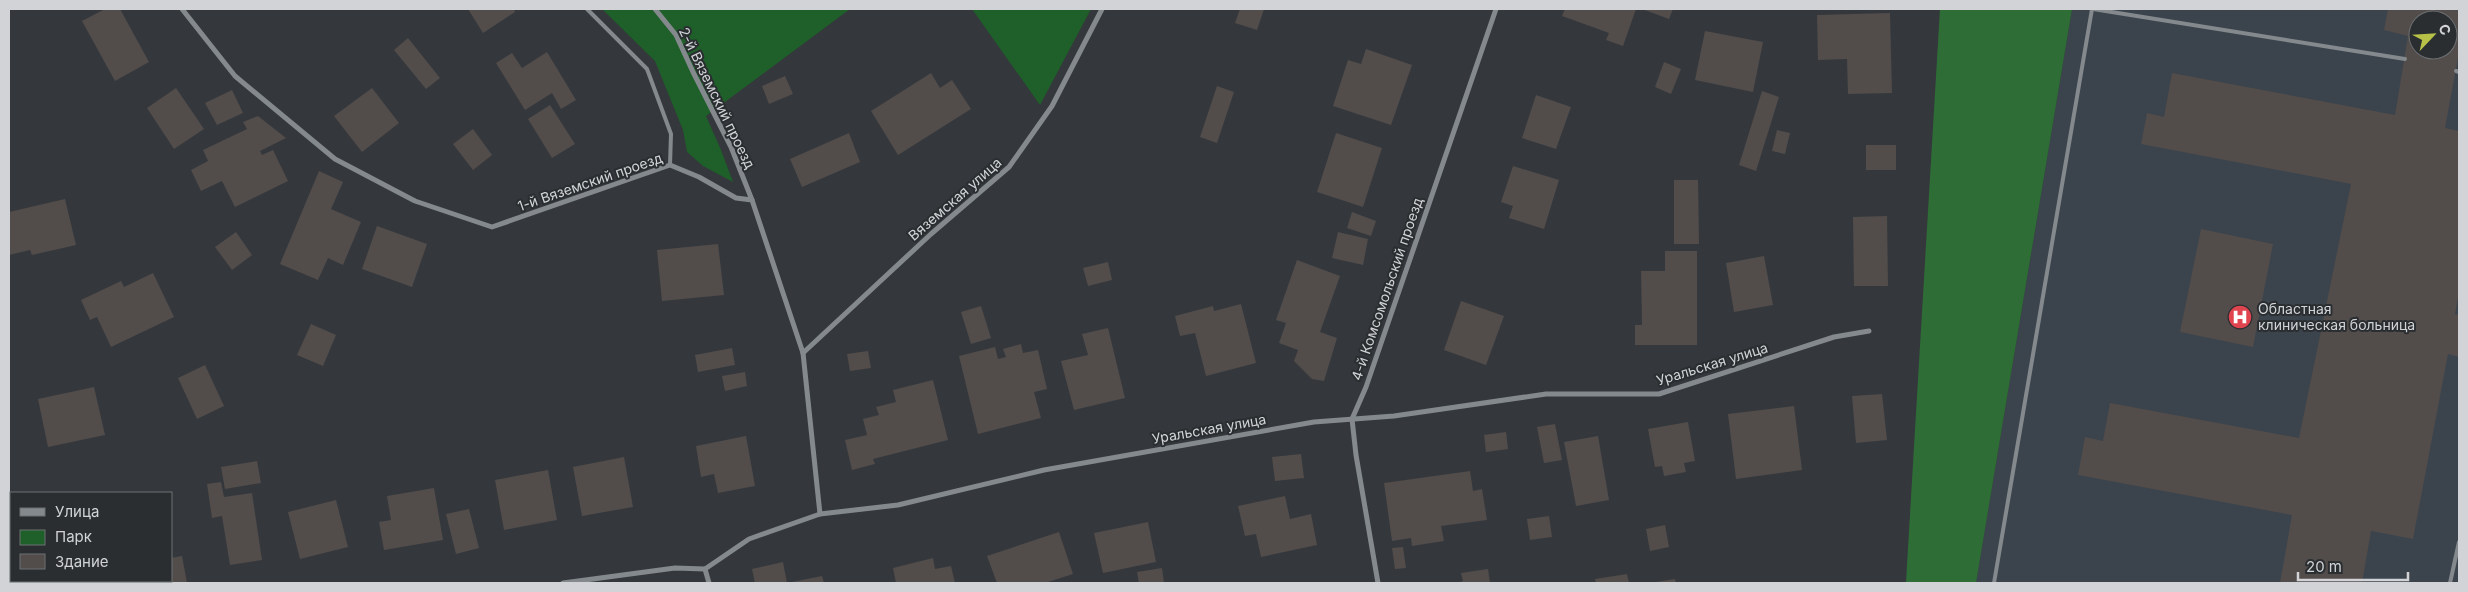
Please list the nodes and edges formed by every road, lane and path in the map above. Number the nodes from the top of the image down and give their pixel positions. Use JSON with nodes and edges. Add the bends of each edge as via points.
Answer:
{"nodes":[{"id":1,"x":182,"y":9,"type":"edge"},
{"id":2,"x":587,"y":9,"type":"edge"},
{"id":3,"x":655,"y":9,"type":"edge"},
{"id":4,"x":1102,"y":9,"type":"edge"},
{"id":5,"x":1496,"y":9,"type":"edge"},
{"id":6,"x":2093,"y":9,"type":"edge"},
{"id":7,"x":2405,"y":59,"type":"dead end"},
{"id":8,"x":670,"y":165,"type":"junction"},
{"id":9,"x":752,"y":200,"type":"junction"},
{"id":10,"x":1869,"y":332,"type":"dead end"},
{"id":11,"x":803,"y":353,"type":"junction"},
{"id":12,"x":1352,"y":419,"type":"junction"},
{"id":13,"x":820,"y":514,"type":"junction"},
{"id":14,"x":2459,"y":542,"type":"edge"},
{"id":15,"x":705,"y":569,"type":"junction"},
{"id":16,"x":563,"y":583,"type":"edge"},
{"id":17,"x":709,"y":583,"type":"edge"},
{"id":18,"x":1378,"y":583,"type":"edge"},
{"id":19,"x":1994,"y":583,"type":"edge"},
{"id":20,"x":2450,"y":583,"type":"edge"}],
"edges":[{"from":1,"to":8,"type":"street","name":"1-й Вяземский проезд","via":[[235,76],[335,159],[415,202],[492,227]]},
{"from":2,"to":8,"type":"lane","via":[[646,69],[671,134]]},
{"from":3,"to":9,"type":"street","name":"2-й Вяземский проезд","via":[[676,35],[731,148]]},
{"from":4,"to":11,"type":"street","name":"Вяземская улица","via":[[1052,106],[1009,167],[931,234]]},
{"from":5,"to":12,"type":"street","name":"4-й Комсомольский проезд","via":[[1366,387]]},
{"from":6,"to":7,"type":"lane"},
{"from":6,"to":19,"type":"lane"},
{"from":8,"to":9,"type":"street","name":"1-й Вяземский проезд","via":[[736,198]]},
{"from":9,"to":11,"type":"street"},
{"from":10,"to":12,"type":"street","name":"Уральская улица","via":[[1834,337],[1659,394],[1546,394]]},
{"from":11,"to":13,"type":"street"},
{"from":12,"to":13,"type":"street","name":"Уральская улица","via":[[1314,422],[1044,470],[898,505]]},
{"from":12,"to":18,"type":"street","name":"4-й Комсомольский проезд"},
{"from":13,"to":15,"type":"street","name":"Уральская улица","via":[[749,539]]},
{"from":14,"to":20,"type":"lane"},
{"from":15,"to":16,"type":"street","via":[[675,568]]},
{"from":15,"to":17,"type":"street"}]}
